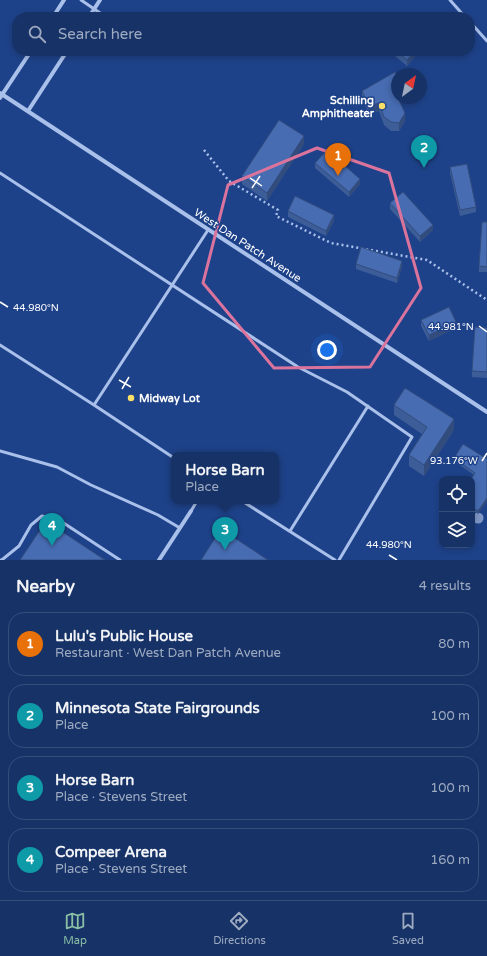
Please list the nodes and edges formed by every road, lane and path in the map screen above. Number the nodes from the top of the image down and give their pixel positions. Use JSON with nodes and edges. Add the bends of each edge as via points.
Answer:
{"nodes":[{"id":1,"x":64,"y":0,"type":"edge"},
{"id":2,"x":80,"y":0,"type":"edge"},
{"id":3,"x":100,"y":0,"type":"edge"},
{"id":4,"x":450,"y":0,"type":"edge"},
{"id":5,"x":94,"y":9,"type":"junction"},
{"id":6,"x":56,"y":12,"type":"edge"},
{"id":7,"x":92,"y":12,"type":"edge"},
{"id":8,"x":98,"y":12,"type":"edge"},
{"id":9,"x":461,"y":12,"type":"edge"},
{"id":10,"x":475,"y":28,"type":"edge"},
{"id":11,"x":487,"y":41,"type":"edge"},
{"id":12,"x":28,"y":56,"type":"edge"},
{"id":13,"x":64,"y":56,"type":"edge"},
{"id":14,"x":1,"y":95,"type":"edge"},
{"id":15,"x":28,"y":111,"type":"junction"},
{"id":16,"x":204,"y":150,"type":"dead end"},
{"id":17,"x":0,"y":173,"type":"edge"},
{"id":18,"x":208,"y":230,"type":"junction"},
{"id":19,"x":171,"y":286,"type":"junction"},
{"id":20,"x":487,"y":300,"type":"edge"},
{"id":21,"x":0,"y":345,"type":"edge"},
{"id":22,"x":94,"y":405,"type":"junction"},
{"id":23,"x":368,"y":406,"type":"junction"},
{"id":24,"x":487,"y":412,"type":"edge"},
{"id":25,"x":0,"y":451,"type":"edge"},
{"id":26,"x":171,"y":456,"type":"edge"},
{"id":27,"x":195,"y":504,"type":"edge"},
{"id":28,"x":247,"y":504,"type":"edge"},
{"id":29,"x":191,"y":511,"type":"joint"},
{"id":30,"x":180,"y":528,"type":"junction"},
{"id":31,"x":290,"y":531,"type":"junction"},
{"id":32,"x":1,"y":560,"type":"edge"},
{"id":33,"x":120,"y":560,"type":"edge"},
{"id":34,"x":160,"y":560,"type":"edge"},
{"id":35,"x":336,"y":560,"type":"edge"},
{"id":36,"x":339,"y":560,"type":"edge"}],
"edges":[{"from":1,"to":6,"type":"street"},
{"from":2,"to":5,"type":"lane"},
{"from":3,"to":5,"type":"street"},
{"from":4,"to":9,"type":"lane"},
{"from":5,"to":7,"type":"street"},
{"from":5,"to":8,"type":"lane"},
{"from":10,"to":11,"type":"lane"},
{"from":12,"to":14,"type":"street"},
{"from":13,"to":15,"type":"street"},
{"from":14,"to":15,"type":"street","name":"West Dan Patch Avenue"},
{"from":15,"to":18,"type":"street","name":"West Dan Patch Avenue"},
{"from":16,"to":20,"type":"path","via":[[229,180],[278,210],[276,216],[331,243],[427,260]]},
{"from":17,"to":19,"type":"lane"},
{"from":18,"to":19,"type":"lane"},
{"from":18,"to":24,"type":"street","name":"West Dan Patch Avenue"},
{"from":19,"to":22,"type":"lane"},
{"from":19,"to":23,"type":"lane","via":[[298,367],[348,392]]},
{"from":21,"to":22,"type":"lane"},
{"from":22,"to":26,"type":"lane"},
{"from":23,"to":31,"type":"lane"},
{"from":23,"to":36,"type":"lane","via":[[412,437]]},
{"from":25,"to":30,"type":"lane","via":[[56,467]]},
{"from":27,"to":29,"type":"lane"},
{"from":28,"to":31,"type":"lane"},
{"from":29,"to":30,"type":"street"},
{"from":30,"to":34,"type":"street"},
{"from":31,"to":35,"type":"lane"},
{"from":32,"to":33,"type":"lane","via":[[19,546],[31,525],[42,516],[59,520]]}]}
